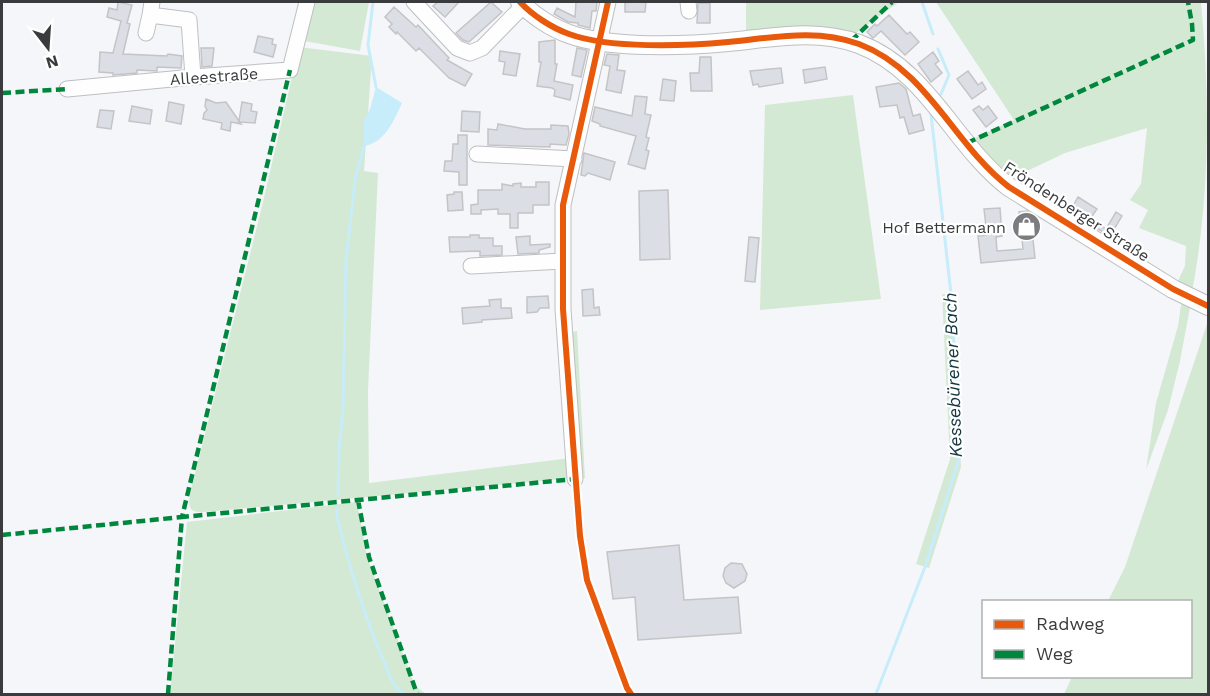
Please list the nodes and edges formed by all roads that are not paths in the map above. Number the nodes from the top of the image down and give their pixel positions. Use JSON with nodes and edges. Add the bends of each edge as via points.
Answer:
{"nodes":[{"id":1,"x":307,"y":2,"type":"edge"},
{"id":2,"x":414,"y":2,"type":"edge"},
{"id":3,"x":608,"y":2,"type":"edge"},
{"id":4,"x":522,"y":3,"type":"edge"},
{"id":5,"x":151,"y":8,"type":"edge"},
{"id":6,"x":146,"y":33,"type":"dead end"},
{"id":7,"x":600,"y":41,"type":"junction"},
{"id":8,"x":193,"y":76,"type":"junction"},
{"id":9,"x":67,"y":89,"type":"dead end"},
{"id":10,"x":477,"y":154,"type":"dead end"},
{"id":11,"x":574,"y":159,"type":"junction"},
{"id":12,"x":563,"y":261,"type":"junction"},
{"id":13,"x":471,"y":266,"type":"dead end"},
{"id":14,"x":1209,"y":306,"type":"edge"},
{"id":15,"x":575,"y":479,"type":"dead end"}],
"edges":[{"from":1,"to":8,"type":"street","name":"Alleestraße","via":[[290,70]]},
{"from":2,"to":4,"type":"street","via":[[457,48],[470,53],[482,48]]},
{"from":3,"to":7,"type":"street"},
{"from":4,"to":7,"type":"main road","name":"Fröndenberger Straße","via":[[558,30]]},
{"from":5,"to":6,"type":"street"},
{"from":5,"to":8,"type":"street","via":[[189,20]]},
{"from":7,"to":11,"type":"street"},
{"from":7,"to":14,"type":"main road","name":"Fröndenberger Straße","via":[[695,45],[809,35],[862,45],[897,65],[912,79],[998,179],[1173,289]]},
{"from":8,"to":9,"type":"street","name":"Alleestraße"},
{"from":10,"to":11,"type":"street"},
{"from":11,"to":12,"type":"street","via":[[563,205]]},
{"from":12,"to":13,"type":"street"},
{"from":12,"to":15,"type":"street"}]}
